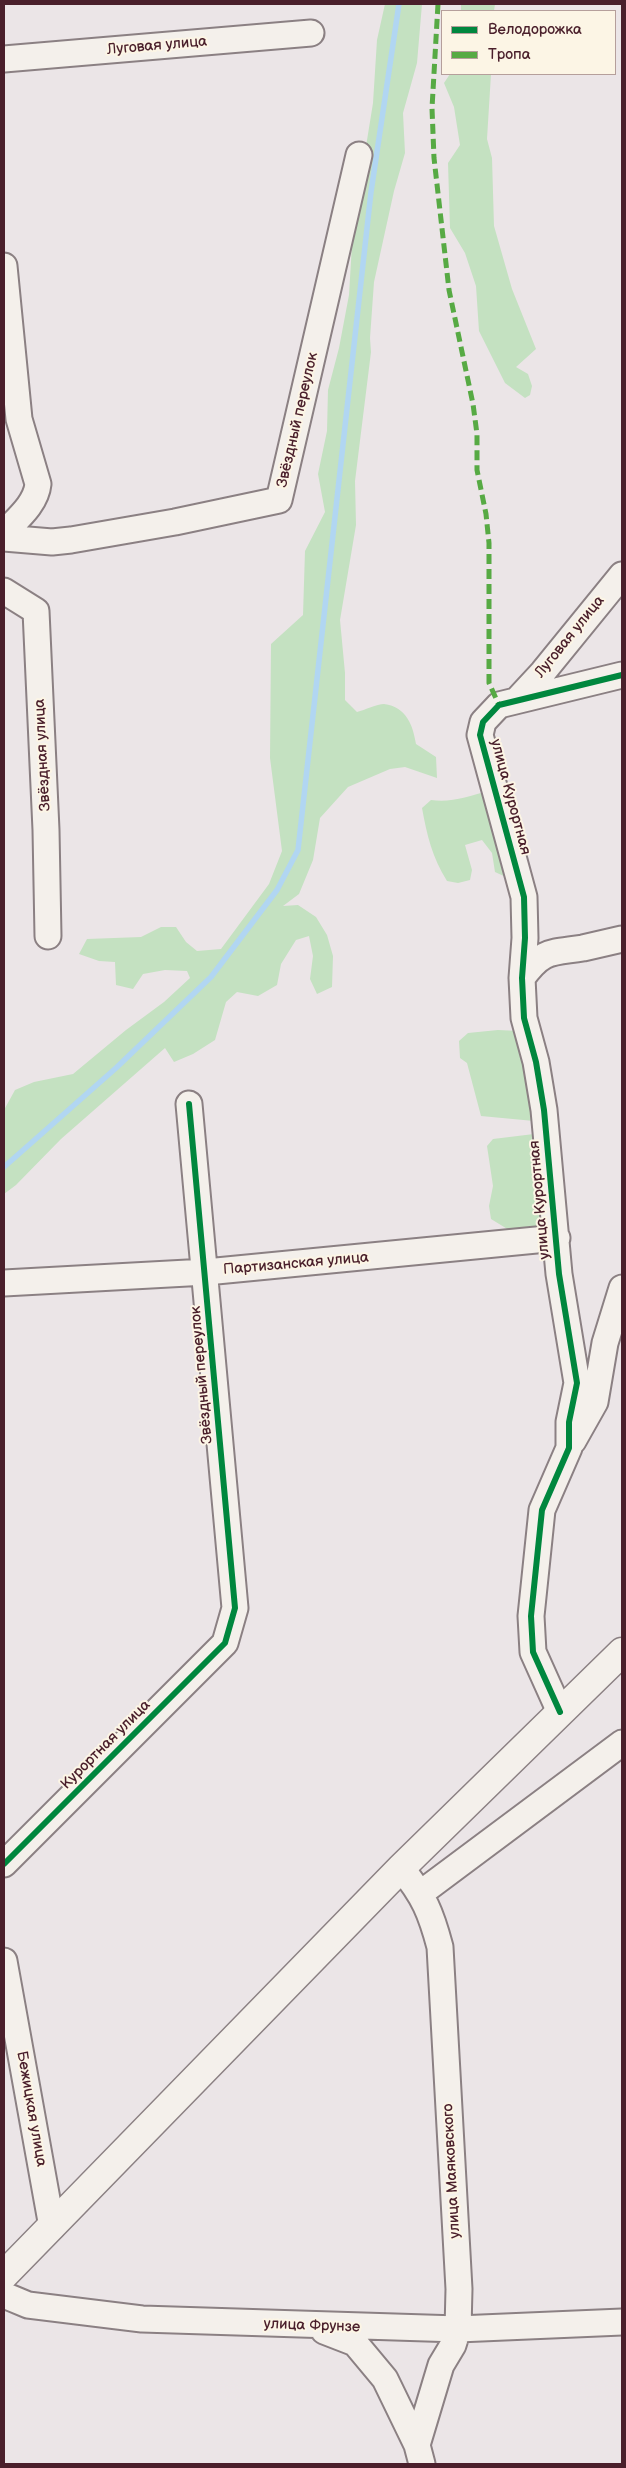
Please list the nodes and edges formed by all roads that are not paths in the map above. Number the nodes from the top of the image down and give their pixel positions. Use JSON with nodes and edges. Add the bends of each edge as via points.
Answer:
{"nodes":[{"id":1,"x":311,"y":33,"type":"dead end"},
{"id":2,"x":4,"y":59,"type":"edge"},
{"id":3,"x":359,"y":155,"type":"dead end"},
{"id":4,"x":4,"y":266,"type":"edge"},
{"id":5,"x":4,"y":533,"type":"edge"},
{"id":6,"x":4,"y":538,"type":"edge"},
{"id":7,"x":622,"y":575,"type":"edge"},
{"id":8,"x":4,"y":591,"type":"edge"},
{"id":9,"x":622,"y":675,"type":"edge"},
{"id":10,"x":517,"y":700,"type":"junction"},
{"id":11,"x":48,"y":936,"type":"dead end"},
{"id":12,"x":622,"y":939,"type":"edge"},
{"id":13,"x":522,"y":978,"type":"junction"},
{"id":14,"x":189,"y":1104,"type":"dead end"},
{"id":15,"x":557,"y":1238,"type":"junction"},
{"id":16,"x":206,"y":1272,"type":"junction"},
{"id":17,"x":4,"y":1283,"type":"edge"},
{"id":18,"x":622,"y":1288,"type":"edge"},
{"id":19,"x":569,"y":1448,"type":"junction"},
{"id":20,"x":225,"y":1643,"type":"joint"},
{"id":21,"x":622,"y":1652,"type":"edge"},
{"id":22,"x":560,"y":1712,"type":"junction"},
{"id":23,"x":622,"y":1743,"type":"edge"},
{"id":24,"x":4,"y":1864,"type":"edge"},
{"id":25,"x":401,"y":1868,"type":"junction"},
{"id":26,"x":421,"y":1893,"type":"junction"},
{"id":27,"x":4,"y":1961,"type":"edge"},
{"id":28,"x":52,"y":2227,"type":"junction"},
{"id":29,"x":4,"y":2275,"type":"edge"},
{"id":30,"x":4,"y":2296,"type":"edge"},
{"id":31,"x":622,"y":2322,"type":"edge"},
{"id":32,"x":313,"y":2326,"type":"junction"},
{"id":33,"x":458,"y":2329,"type":"junction"},
{"id":34,"x":419,"y":2455,"type":"edge"}],
"edges":[{"from":1,"to":2,"type":"street","name":"Луговая улица"},
{"from":3,"to":6,"type":"street","name":"Звёздный переулок","via":[[279,500],[71,540],[52,542]]},
{"from":4,"to":5,"type":"street","via":[[19,419],[38,484],[37,494]]},
{"from":7,"to":10,"type":"street","name":"Луговая улица"},
{"from":8,"to":11,"type":"street","name":"Звёздная улица","via":[[36,611]]},
{"from":9,"to":10,"type":"street","name":"улица Курортная"},
{"from":10,"to":13,"type":"street","name":"улица Курортная","via":[[499,705],[483,722],[480,735],[524,897]]},
{"from":12,"to":13,"type":"street","via":[[545,955],[533,963]]},
{"from":13,"to":15,"type":"street","name":"улица Курортная","via":[[524,1018],[544,1110]]},
{"from":14,"to":16,"type":"street","name":"Звёздный переулок"},
{"from":15,"to":16,"type":"street","name":"Партизанская улица"},
{"from":15,"to":19,"type":"street","name":"улица Курортная","via":[[559,1274],[578,1383],[569,1422]]},
{"from":16,"to":17,"type":"street","name":"Партизанская улица"},
{"from":16,"to":20,"type":"street","name":"Звёздный переулок","via":[[235,1608]]},
{"from":18,"to":19,"type":"street","via":[[605,1343],[595,1402]]},
{"from":19,"to":22,"type":"street","name":"улица Курортная","via":[[542,1510],[531,1616],[533,1652]]},
{"from":20,"to":24,"type":"street","name":"Курортная улица"},
{"from":21,"to":22,"type":"main road"},
{"from":22,"to":25,"type":"main road"},
{"from":23,"to":26,"type":"street"},
{"from":25,"to":26,"type":"street","name":"улица Маяковского"},
{"from":25,"to":28,"type":"main road"},
{"from":26,"to":33,"type":"street","name":"улица Маяковского","via":[[440,1947],[459,2289]]},
{"from":27,"to":28,"type":"street","name":"Бежицкая улица"},
{"from":28,"to":29,"type":"main road"},
{"from":30,"to":32,"type":"street","name":"улица Фрунзе","via":[[28,2305],[142,2319]]},
{"from":31,"to":33,"type":"street","name":"улица Фрунзе"},
{"from":32,"to":33,"type":"street","name":"улица Фрунзе"},
{"from":32,"to":34,"type":"street","name":"улица Маяковского","via":[[355,2343],[385,2379]]},
{"from":33,"to":34,"type":"street","name":"улица Маяковского","via":[[441,2365]]}]}
